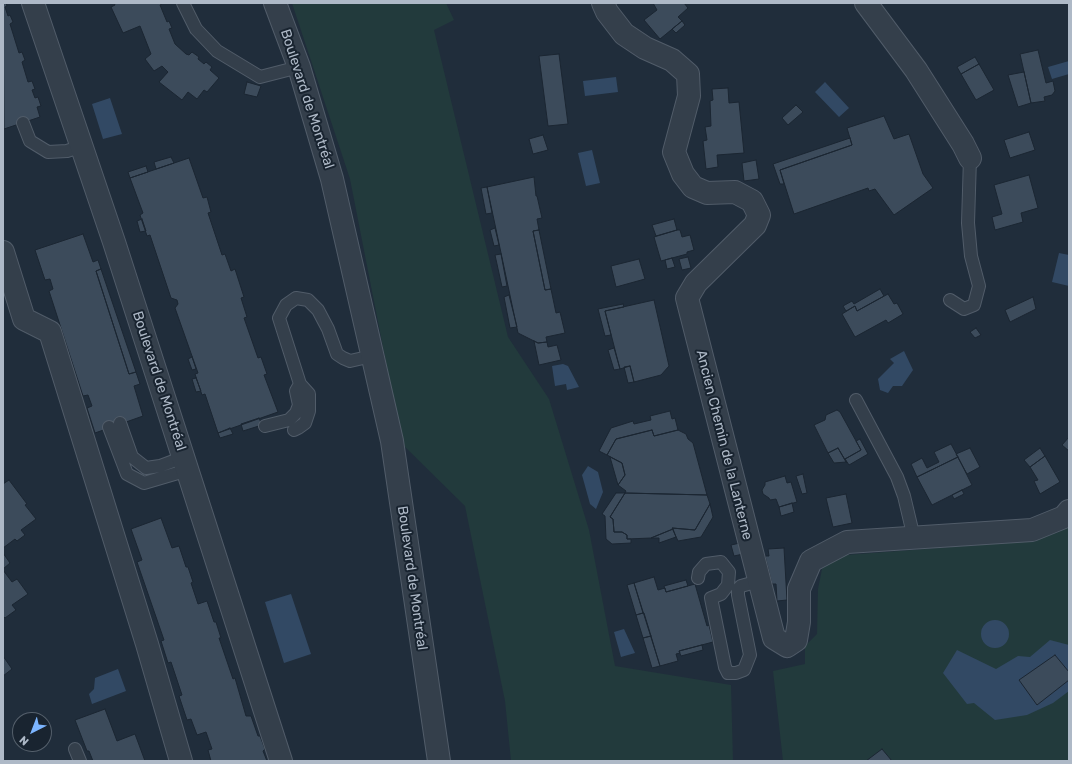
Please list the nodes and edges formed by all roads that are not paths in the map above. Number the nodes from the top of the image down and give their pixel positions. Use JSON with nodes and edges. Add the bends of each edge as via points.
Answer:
{"nodes":[{"id":1,"x":33,"y":3,"type":"edge"},
{"id":2,"x":183,"y":3,"type":"edge"},
{"id":3,"x":275,"y":3,"type":"edge"},
{"id":4,"x":603,"y":3,"type":"edge"},
{"id":5,"x":866,"y":3,"type":"edge"},
{"id":6,"x":299,"y":67,"type":"junction"},
{"id":7,"x":23,"y":123,"type":"dead end"},
{"id":8,"x":82,"y":146,"type":"junction"},
{"id":9,"x":970,"y":158,"type":"joint"},
{"id":10,"x":3,"y":252,"type":"edge"},
{"id":11,"x":950,"y":300,"type":"dead end"},
{"id":12,"x":372,"y":356,"type":"junction"},
{"id":13,"x":300,"y":384,"type":"junction"},
{"id":14,"x":856,"y":400,"type":"dead end"},
{"id":15,"x":265,"y":426,"type":"dead end"},
{"id":16,"x":294,"y":430,"type":"dead end"},
{"id":17,"x":186,"y":463,"type":"junction"},
{"id":18,"x":1069,"y":511,"type":"edge"},
{"id":19,"x":914,"y":538,"type":"junction"},
{"id":20,"x":698,"y":578,"type":"dead end"},
{"id":21,"x":759,"y":581,"type":"junction"},
{"id":22,"x":75,"y":749,"type":"dead end"},
{"id":23,"x":80,"y":761,"type":"edge"},
{"id":24,"x":181,"y":761,"type":"edge"},
{"id":25,"x":281,"y":761,"type":"edge"},
{"id":26,"x":439,"y":761,"type":"edge"}],
"edges":[{"from":1,"to":8,"type":"street","name":"Boulevard de Montréal"},
{"from":2,"to":6,"type":"lane","via":[[196,29],[217,51],[260,77]]},
{"from":3,"to":6,"type":"street","name":"Boulevard de Montréal"},
{"from":4,"to":21,"type":"street","name":"Ancien Chemin de la Lanterne","via":[[624,34],[644,48],[672,60],[688,74],[689,96],[674,152],[682,174],[693,188],[707,193],[735,192],[752,201],[758,215],[755,225],[696,283],[687,298]]},
{"from":5,"to":9,"type":"street","via":[[916,70]]},
{"from":6,"to":12,"type":"street","name":"Boulevard de Montréal","via":[[332,178]]},
{"from":7,"to":8,"type":"lane","via":[[30,141],[48,152],[67,151]]},
{"from":8,"to":17,"type":"street","name":"Boulevard de Montréal"},
{"from":9,"to":11,"type":"lane","via":[[969,230],[971,256],[979,286],[974,305],[964,309]]},
{"from":10,"to":24,"type":"street","via":[[24,319],[50,332]]},
{"from":12,"to":13,"type":"lane","via":[[350,361],[342,358],[337,354],[318,310],[308,300],[296,298],[286,305],[279,318]]},
{"from":12,"to":26,"type":"street","name":"Boulevard de Montréal","via":[[392,441]]},
{"from":13,"to":15,"type":"lane","via":[[296,392],[299,405],[296,413],[289,420]]},
{"from":13,"to":16,"type":"lane","via":[[309,394],[309,411],[305,422]]},
{"from":14,"to":19,"type":"lane","via":[[904,496]]},
{"from":17,"to":17,"type":"lane","via":[[146,468],[132,457],[115,425],[127,474],[144,483]]},
{"from":17,"to":25,"type":"street","name":"Boulevard de Montréal"},
{"from":18,"to":19,"type":"street","name":"Ancien Chemin de la Lanterne","via":[[1064,517],[1032,530]]},
{"from":19,"to":21,"type":"street","name":"Ancien Chemin de la Lanterne","via":[[847,542],[811,561],[799,589],[796,640],[787,646],[774,638]]},
{"from":20,"to":21,"type":"lane","via":[[699,572],[706,564],[721,562],[729,572],[728,585],[721,594],[711,598],[728,673],[744,670],[750,655],[738,589]]},
{"from":22,"to":23,"type":"lane"}]}
